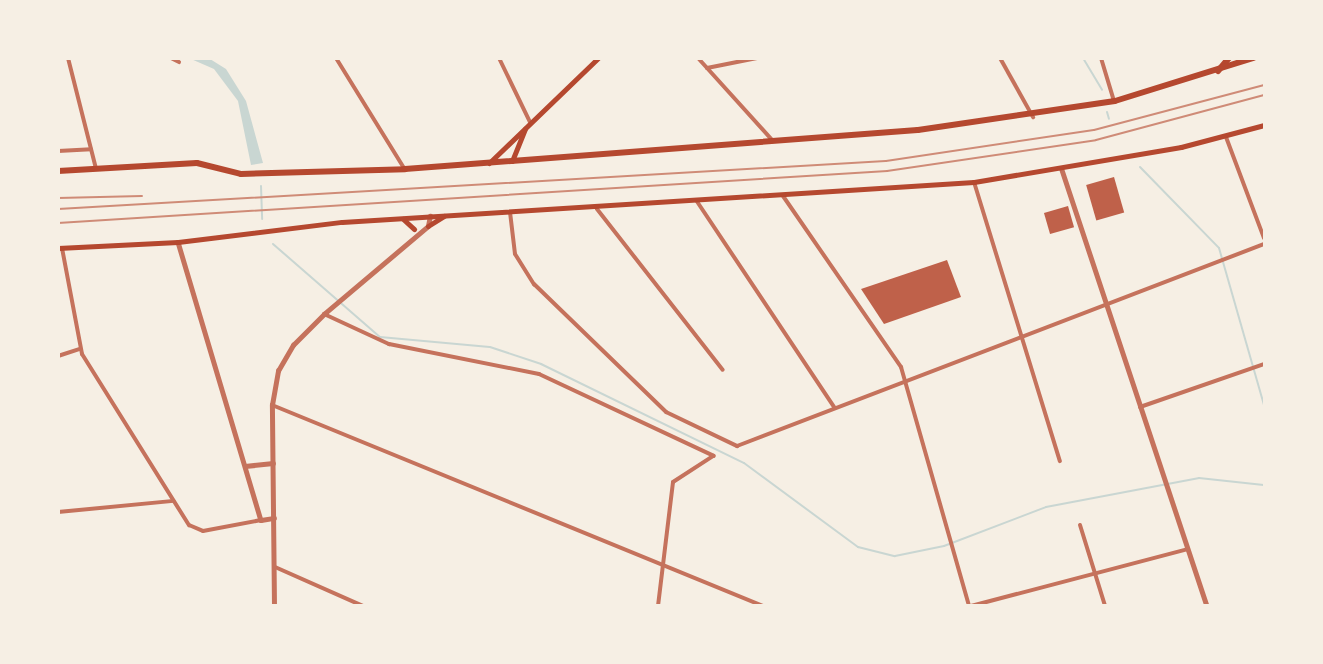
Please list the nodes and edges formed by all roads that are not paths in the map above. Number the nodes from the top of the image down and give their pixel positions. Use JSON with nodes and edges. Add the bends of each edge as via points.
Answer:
{"nodes":[{"id":1,"x":68,"y":58,"type":"edge"},
{"id":2,"x":171,"y":58,"type":"edge"},
{"id":3,"x":336,"y":58,"type":"edge"},
{"id":4,"x":498,"y":58,"type":"edge"},
{"id":5,"x":598,"y":58,"type":"edge"},
{"id":6,"x":698,"y":58,"type":"edge"},
{"id":7,"x":757,"y":58,"type":"edge"},
{"id":8,"x":1000,"y":58,"type":"edge"},
{"id":9,"x":1101,"y":58,"type":"edge"},
{"id":10,"x":1229,"y":58,"type":"edge"},
{"id":11,"x":1250,"y":59,"type":"edge"},
{"id":12,"x":179,"y":62,"type":"dead end"},
{"id":13,"x":707,"y":68,"type":"junction"},
{"id":14,"x":1216,"y":73,"type":"junction"},
{"id":15,"x":1115,"y":101,"type":"junction"},
{"id":16,"x":1033,"y":117,"type":"junction"},
{"id":17,"x":527,"y":124,"type":"junction"},
{"id":18,"x":1264,"y":125,"type":"edge"},
{"id":19,"x":1226,"y":137,"type":"junction"},
{"id":20,"x":774,"y":142,"type":"junction"},
{"id":21,"x":91,"y":149,"type":"junction"},
{"id":22,"x":58,"y":151,"type":"edge"},
{"id":23,"x":512,"y":161,"type":"junction"},
{"id":24,"x":488,"y":164,"type":"junction"},
{"id":25,"x":96,"y":169,"type":"junction"},
{"id":26,"x":405,"y":169,"type":"junction"},
{"id":27,"x":1062,"y":170,"type":"junction"},
{"id":28,"x":58,"y":171,"type":"edge"},
{"id":29,"x":974,"y":182,"type":"junction"},
{"id":30,"x":783,"y":196,"type":"junction"},
{"id":31,"x":696,"y":200,"type":"junction"},
{"id":32,"x":597,"y":209,"type":"junction"},
{"id":33,"x":510,"y":212,"type":"junction"},
{"id":34,"x":446,"y":215,"type":"junction"},
{"id":35,"x":430,"y":216,"type":"junction"},
{"id":36,"x":416,"y":217,"type":"junction"},
{"id":37,"x":401,"y":218,"type":"junction"},
{"id":38,"x":428,"y":226,"type":"junction"},
{"id":39,"x":413,"y":232,"type":"junction"},
{"id":40,"x":1264,"y":238,"type":"edge"},
{"id":41,"x":178,"y":242,"type":"junction"},
{"id":42,"x":1264,"y":243,"type":"edge"},
{"id":43,"x":60,"y":248,"type":"edge"},
{"id":44,"x":1107,"y":305,"type":"junction"},
{"id":45,"x":326,"y":312,"type":"junction"},
{"id":46,"x":1020,"y":335,"type":"junction"},
{"id":47,"x":80,"y":349,"type":"junction"},
{"id":48,"x":58,"y":356,"type":"edge"},
{"id":49,"x":1264,"y":364,"type":"edge"},
{"id":50,"x":723,"y":370,"type":"dead end"},
{"id":51,"x":907,"y":381,"type":"junction"},
{"id":52,"x":272,"y":405,"type":"junction"},
{"id":53,"x":834,"y":407,"type":"junction"},
{"id":54,"x":1140,"y":407,"type":"junction"},
{"id":55,"x":1060,"y":461,"type":"dead end"},
{"id":56,"x":273,"y":463,"type":"junction"},
{"id":57,"x":245,"y":466,"type":"junction"},
{"id":58,"x":173,"y":501,"type":"junction"},
{"id":59,"x":58,"y":512,"type":"edge"},
{"id":60,"x":274,"y":518,"type":"junction"},
{"id":61,"x":261,"y":520,"type":"junction"},
{"id":62,"x":1080,"y":525,"type":"dead end"},
{"id":63,"x":1188,"y":549,"type":"junction"},
{"id":64,"x":663,"y":566,"type":"junction"},
{"id":65,"x":275,"y":567,"type":"junction"},
{"id":66,"x":1095,"y":574,"type":"junction"},
{"id":67,"x":274,"y":606,"type":"edge"},
{"id":68,"x":363,"y":606,"type":"edge"},
{"id":69,"x":658,"y":606,"type":"edge"},
{"id":70,"x":762,"y":606,"type":"edge"},
{"id":71,"x":970,"y":606,"type":"edge"},
{"id":72,"x":1105,"y":606,"type":"edge"},
{"id":73,"x":1207,"y":606,"type":"edge"}],
"edges":[{"from":1,"to":21,"type":"street"},
{"from":2,"to":12,"type":"street"},
{"from":3,"to":26,"type":"street"},
{"from":4,"to":17,"type":"street"},
{"from":5,"to":17,"type":"main road"},
{"from":6,"to":13,"type":"street"},
{"from":7,"to":13,"type":"street"},
{"from":8,"to":16,"type":"street"},
{"from":9,"to":15,"type":"street"},
{"from":10,"to":14,"type":"main road"},
{"from":11,"to":14,"type":"main road"},
{"from":13,"to":20,"type":"street"},
{"from":14,"to":15,"type":"main road"},
{"from":15,"to":16,"type":"main road"},
{"from":16,"to":20,"type":"main road"},
{"from":17,"to":23,"type":"main road"},
{"from":17,"to":24,"type":"main road"},
{"from":18,"to":19,"type":"main road"},
{"from":19,"to":27,"type":"main road"},
{"from":19,"to":40,"type":"street"},
{"from":20,"to":23,"type":"main road"},
{"from":21,"to":22,"type":"street"},
{"from":21,"to":25,"type":"street"},
{"from":23,"to":24,"type":"main road"},
{"from":24,"to":26,"type":"main road"},
{"from":25,"to":26,"type":"main road","via":[[197,162],[246,174]]},
{"from":25,"to":28,"type":"main road"},
{"from":27,"to":29,"type":"main road"},
{"from":27,"to":44,"type":"street"},
{"from":29,"to":30,"type":"main road"},
{"from":29,"to":46,"type":"street"},
{"from":30,"to":31,"type":"main road"},
{"from":30,"to":51,"type":"street"},
{"from":31,"to":32,"type":"main road"},
{"from":31,"to":53,"type":"street"},
{"from":32,"to":33,"type":"main road"},
{"from":32,"to":50,"type":"street"},
{"from":33,"to":34,"type":"main road"},
{"from":33,"to":53,"type":"street","via":[[515,255],[534,284],[666,412],[737,446]]},
{"from":34,"to":35,"type":"main road"},
{"from":34,"to":38,"type":"main road"},
{"from":35,"to":36,"type":"main road"},
{"from":35,"to":38,"type":"street"},
{"from":36,"to":37,"type":"main road"},
{"from":36,"to":39,"type":"street"},
{"from":37,"to":39,"type":"main road"},
{"from":37,"to":41,"type":"main road"},
{"from":38,"to":39,"type":"street"},
{"from":39,"to":45,"type":"street"},
{"from":41,"to":43,"type":"main road"},
{"from":41,"to":57,"type":"street"},
{"from":42,"to":44,"type":"street"},
{"from":43,"to":47,"type":"street"},
{"from":44,"to":46,"type":"street"},
{"from":44,"to":54,"type":"street"},
{"from":45,"to":52,"type":"street","via":[[288,353]]},
{"from":45,"to":64,"type":"street","via":[[389,344],[539,374],[714,456],[673,482]]},
{"from":46,"to":51,"type":"street"},
{"from":46,"to":55,"type":"street"},
{"from":47,"to":48,"type":"street"},
{"from":47,"to":58,"type":"street"},
{"from":49,"to":54,"type":"street"},
{"from":51,"to":53,"type":"street"},
{"from":51,"to":71,"type":"street"},
{"from":52,"to":56,"type":"street"},
{"from":52,"to":64,"type":"street"},
{"from":54,"to":63,"type":"street"},
{"from":56,"to":57,"type":"street"},
{"from":56,"to":60,"type":"street"},
{"from":57,"to":61,"type":"street"},
{"from":58,"to":59,"type":"street"},
{"from":58,"to":61,"type":"street","via":[[195,530]]},
{"from":60,"to":61,"type":"street"},
{"from":60,"to":65,"type":"street"},
{"from":62,"to":66,"type":"street"},
{"from":63,"to":66,"type":"street"},
{"from":63,"to":73,"type":"street"},
{"from":64,"to":69,"type":"street"},
{"from":64,"to":70,"type":"street"},
{"from":65,"to":67,"type":"street"},
{"from":65,"to":68,"type":"street"},
{"from":66,"to":71,"type":"street"},
{"from":66,"to":72,"type":"street"}]}
